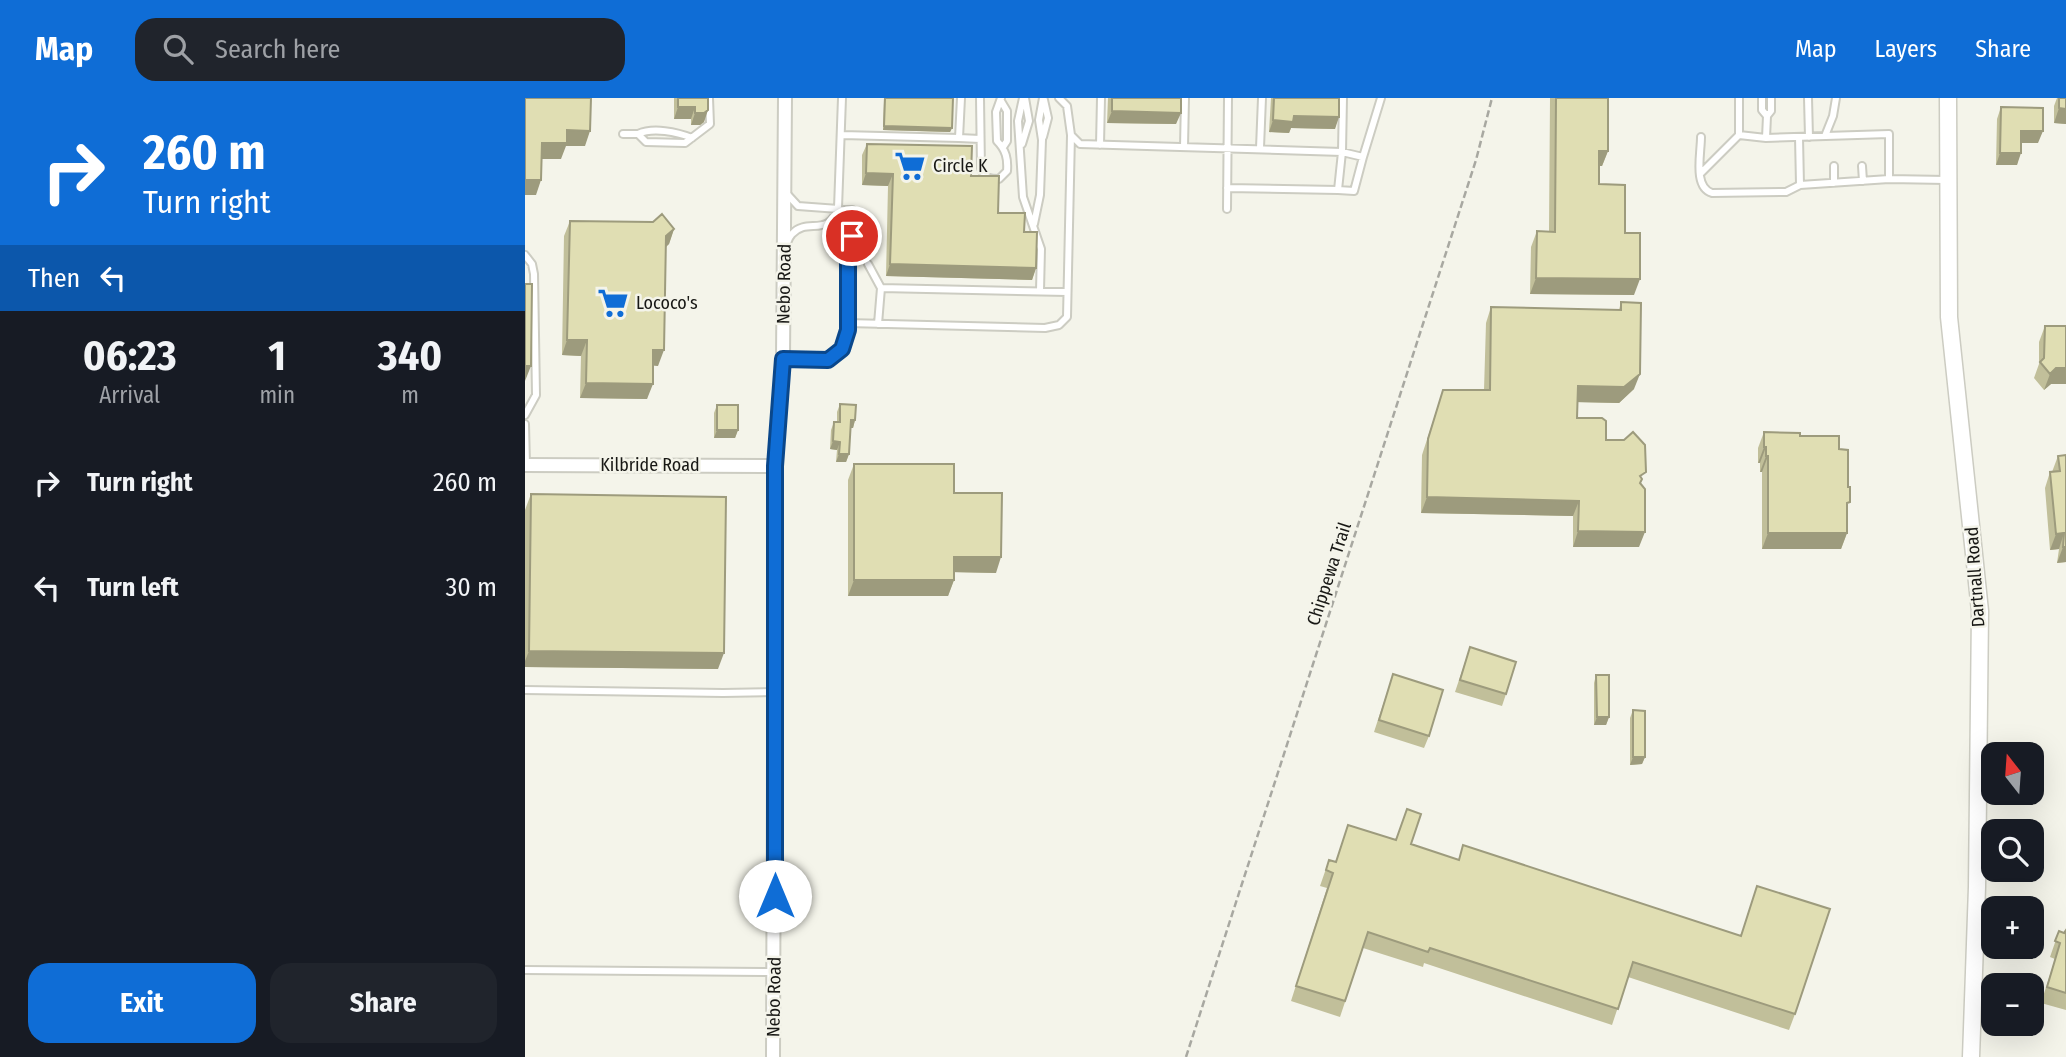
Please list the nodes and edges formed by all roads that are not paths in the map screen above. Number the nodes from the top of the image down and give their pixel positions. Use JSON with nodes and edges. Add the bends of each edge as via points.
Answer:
{"nodes":[{"id":1,"x":709,"y":98,"type":"edge"},
{"id":2,"x":785,"y":98,"type":"edge"},
{"id":3,"x":842,"y":98,"type":"edge"},
{"id":4,"x":961,"y":98,"type":"edge"},
{"id":5,"x":980,"y":98,"type":"edge"},
{"id":6,"x":1024,"y":98,"type":"edge"},
{"id":7,"x":1043,"y":98,"type":"edge"},
{"id":8,"x":1059,"y":98,"type":"edge"},
{"id":9,"x":1101,"y":98,"type":"edge"},
{"id":10,"x":1185,"y":98,"type":"edge"},
{"id":11,"x":1229,"y":98,"type":"edge"},
{"id":12,"x":1262,"y":98,"type":"edge"},
{"id":13,"x":1343,"y":98,"type":"edge"},
{"id":14,"x":1381,"y":98,"type":"edge"},
{"id":15,"x":1739,"y":98,"type":"edge"},
{"id":16,"x":1762,"y":98,"type":"edge"},
{"id":17,"x":1771,"y":98,"type":"edge"},
{"id":18,"x":1808,"y":98,"type":"edge"},
{"id":19,"x":1836,"y":98,"type":"edge"},
{"id":20,"x":1948,"y":98,"type":"edge"},
{"id":21,"x":1001,"y":99,"type":"edge"},
{"id":22,"x":1767,"y":116,"type":"junction"},
{"id":23,"x":623,"y":134,"type":"dead end"},
{"id":24,"x":842,"y":135,"type":"junction"},
{"id":25,"x":1071,"y":135,"type":"junction"},
{"id":26,"x":1739,"y":135,"type":"junction"},
{"id":27,"x":1809,"y":136,"type":"junction"},
{"id":28,"x":1701,"y":137,"type":"dead end"},
{"id":29,"x":1799,"y":137,"type":"junction"},
{"id":30,"x":959,"y":138,"type":"junction"},
{"id":31,"x":1766,"y":138,"type":"junction"},
{"id":32,"x":1830,"y":138,"type":"junction"},
{"id":33,"x":980,"y":139,"type":"junction"},
{"id":34,"x":1100,"y":145,"type":"junction"},
{"id":35,"x":1184,"y":147,"type":"junction"},
{"id":36,"x":1228,"y":147,"type":"junction"},
{"id":37,"x":1260,"y":148,"type":"junction"},
{"id":38,"x":1342,"y":152,"type":"junction"},
{"id":39,"x":1363,"y":156,"type":"junction"},
{"id":40,"x":1834,"y":166,"type":"dead end"},
{"id":41,"x":1862,"y":166,"type":"dead end"},
{"id":42,"x":1700,"y":174,"type":"junction"},
{"id":43,"x":1889,"y":179,"type":"junction"},
{"id":44,"x":1949,"y":180,"type":"junction"},
{"id":45,"x":1863,"y":181,"type":"junction"},
{"id":46,"x":1834,"y":183,"type":"junction"},
{"id":47,"x":1800,"y":185,"type":"junction"},
{"id":48,"x":1227,"y":188,"type":"junction"},
{"id":49,"x":785,"y":190,"type":"junction"},
{"id":50,"x":1338,"y":190,"type":"junction"},
{"id":51,"x":838,"y":208,"type":"junction"},
{"id":52,"x":1227,"y":209,"type":"dead end"},
{"id":53,"x":1033,"y":226,"type":"junction"},
{"id":54,"x":784,"y":249,"type":"junction"},
{"id":55,"x":525,"y":255,"type":"edge"},
{"id":56,"x":868,"y":264,"type":"dead end"},
{"id":57,"x":881,"y":288,"type":"junction"},
{"id":58,"x":1041,"y":291,"type":"junction"},
{"id":59,"x":1067,"y":292,"type":"junction"},
{"id":60,"x":847,"y":323,"type":"junction"},
{"id":61,"x":878,"y":324,"type":"junction"},
{"id":62,"x":783,"y":359,"type":"junction"},
{"id":63,"x":525,"y":415,"type":"edge"},
{"id":64,"x":525,"y":424,"type":"edge"},
{"id":65,"x":526,"y":464,"type":"edge"},
{"id":66,"x":775,"y":466,"type":"junction"},
{"id":67,"x":525,"y":690,"type":"edge"},
{"id":68,"x":775,"y":692,"type":"junction"},
{"id":69,"x":525,"y":970,"type":"edge"},
{"id":70,"x":775,"y":972,"type":"junction"},
{"id":71,"x":773,"y":1057,"type":"edge"},
{"id":72,"x":1971,"y":1057,"type":"edge"}],
"edges":[{"from":1,"to":23,"type":"lane","via":[[710,124],[685,143],[646,142],[638,134]]},
{"from":2,"to":49,"type":"street","name":"Nebo Road"},
{"from":3,"to":24,"type":"lane"},
{"from":4,"to":30,"type":"lane"},
{"from":5,"to":33,"type":"lane"},
{"from":6,"to":53,"type":"lane","via":[[1018,121],[1023,197]]},
{"from":7,"to":53,"type":"lane","via":[[1040,195]]},
{"from":8,"to":25,"type":"lane","via":[[1067,106]]},
{"from":9,"to":34,"type":"lane"},
{"from":10,"to":35,"type":"lane"},
{"from":11,"to":36,"type":"lane"},
{"from":12,"to":37,"type":"lane"},
{"from":13,"to":38,"type":"lane"},
{"from":14,"to":39,"type":"lane"},
{"from":15,"to":26,"type":"lane"},
{"from":16,"to":22,"type":"lane"},
{"from":17,"to":22,"type":"lane"},
{"from":18,"to":27,"type":"lane"},
{"from":19,"to":32,"type":"lane"},
{"from":20,"to":44,"type":"street","name":"Dartnall Road"},
{"from":21,"to":33,"type":"lane","via":[[996,112],[997,141],[1008,160],[1007,172],[999,179],[983,175]]},
{"from":22,"to":31,"type":"lane"},
{"from":24,"to":30,"type":"lane"},
{"from":24,"to":51,"type":"lane"},
{"from":25,"to":34,"type":"lane","via":[[1080,144]]},
{"from":25,"to":59,"type":"lane"},
{"from":26,"to":31,"type":"lane"},
{"from":26,"to":42,"type":"lane"},
{"from":27,"to":29,"type":"lane"},
{"from":27,"to":32,"type":"lane"},
{"from":28,"to":42,"type":"lane"},
{"from":29,"to":31,"type":"lane"},
{"from":29,"to":47,"type":"lane"},
{"from":30,"to":33,"type":"lane"},
{"from":32,"to":43,"type":"lane","via":[[1889,134]]},
{"from":34,"to":35,"type":"lane"},
{"from":35,"to":36,"type":"lane"},
{"from":36,"to":37,"type":"lane"},
{"from":36,"to":48,"type":"lane"},
{"from":37,"to":38,"type":"lane"},
{"from":38,"to":39,"type":"lane"},
{"from":38,"to":50,"type":"lane"},
{"from":39,"to":50,"type":"lane","via":[[1354,191]]},
{"from":40,"to":46,"type":"lane"},
{"from":41,"to":45,"type":"lane"},
{"from":42,"to":47,"type":"lane","via":[[1705,191],[1712,193],[1786,192]]},
{"from":43,"to":44,"type":"lane"},
{"from":43,"to":45,"type":"lane"},
{"from":44,"to":72,"type":"street","name":"Dartnall Road","via":[[1949,317],[1980,611]]},
{"from":45,"to":46,"type":"lane"},
{"from":46,"to":47,"type":"lane"},
{"from":48,"to":50,"type":"lane"},
{"from":48,"to":52,"type":"lane"},
{"from":49,"to":51,"type":"lane","via":[[799,206]]},
{"from":49,"to":54,"type":"street","name":"Nebo Road"},
{"from":51,"to":54,"type":"lane","via":[[827,225],[793,233]]},
{"from":51,"to":60,"type":"lane","via":[[852,210]]},
{"from":53,"to":58,"type":"lane","via":[[1041,249]]},
{"from":54,"to":62,"type":"street","name":"Nebo Road"},
{"from":55,"to":63,"type":"lane","via":[[534,274],[536,395]]},
{"from":56,"to":57,"type":"lane"},
{"from":57,"to":58,"type":"lane"},
{"from":57,"to":61,"type":"lane"},
{"from":58,"to":59,"type":"lane"},
{"from":59,"to":61,"type":"lane","via":[[1067,317],[1059,325],[1045,328]]},
{"from":60,"to":61,"type":"lane"},
{"from":60,"to":62,"type":"lane","via":[[842,349],[828,360]]},
{"from":62,"to":66,"type":"street","name":"Nebo Road"},
{"from":64,"to":65,"type":"lane"},
{"from":65,"to":66,"type":"street","name":"Kilbride Road"},
{"from":66,"to":68,"type":"street","name":"Nebo Road"},
{"from":67,"to":68,"type":"lane"},
{"from":68,"to":70,"type":"street","name":"Nebo Road"},
{"from":69,"to":70,"type":"lane"},
{"from":70,"to":71,"type":"street","name":"Nebo Road"}]}
